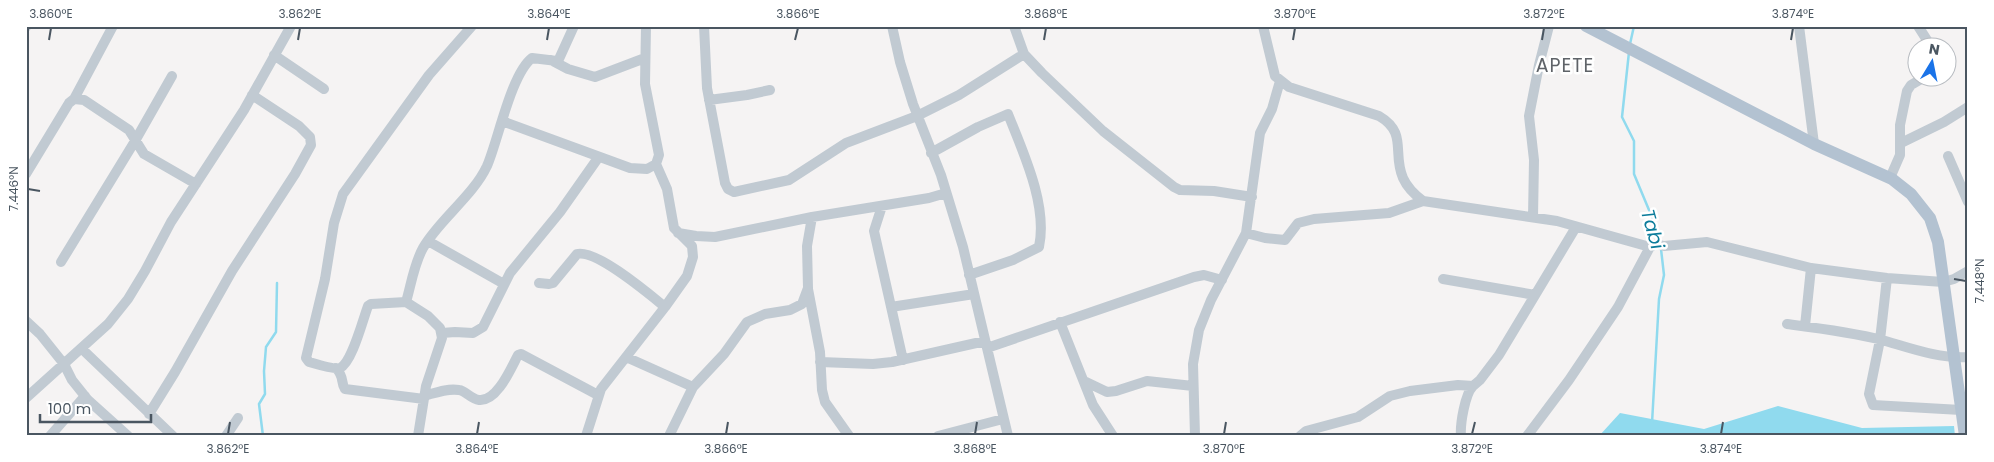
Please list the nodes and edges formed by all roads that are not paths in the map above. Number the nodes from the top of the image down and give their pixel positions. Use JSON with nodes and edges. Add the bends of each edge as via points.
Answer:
{"nodes":[{"id":1,"x":113,"y":26,"type":"edge"},
{"id":2,"x":290,"y":26,"type":"edge"},
{"id":3,"x":472,"y":26,"type":"edge"},
{"id":4,"x":574,"y":26,"type":"edge"},
{"id":5,"x":646,"y":26,"type":"edge"},
{"id":6,"x":704,"y":26,"type":"edge"},
{"id":7,"x":892,"y":26,"type":"edge"},
{"id":8,"x":1014,"y":26,"type":"edge"},
{"id":9,"x":1263,"y":26,"type":"edge"},
{"id":10,"x":1550,"y":26,"type":"edge"},
{"id":11,"x":1586,"y":26,"type":"edge"},
{"id":12,"x":1799,"y":26,"type":"edge"},
{"id":13,"x":1918,"y":26,"type":"edge"},
{"id":14,"x":1926,"y":38,"type":"edge"},
{"id":15,"x":1024,"y":54,"type":"junction"},
{"id":16,"x":274,"y":55,"type":"junction"},
{"id":17,"x":646,"y":58,"type":"junction"},
{"id":18,"x":550,"y":60,"type":"junction"},
{"id":19,"x":172,"y":76,"type":"dead end"},
{"id":20,"x":1280,"y":80,"type":"junction"},
{"id":21,"x":1909,"y":88,"type":"edge"},
{"id":22,"x":324,"y":89,"type":"dead end"},
{"id":23,"x":770,"y":90,"type":"dead end"},
{"id":24,"x":252,"y":95,"type":"junction"},
{"id":25,"x":74,"y":99,"type":"junction"},
{"id":26,"x":709,"y":100,"type":"junction"},
{"id":27,"x":1968,"y":107,"type":"edge"},
{"id":28,"x":917,"y":116,"type":"junction"},
{"id":29,"x":502,"y":121,"type":"junction"},
{"id":30,"x":135,"y":140,"type":"junction"},
{"id":31,"x":1901,"y":143,"type":"junction"},
{"id":32,"x":1814,"y":144,"type":"junction"},
{"id":33,"x":931,"y":153,"type":"junction"},
{"id":34,"x":1948,"y":156,"type":"dead end"},
{"id":35,"x":598,"y":158,"type":"junction"},
{"id":36,"x":656,"y":164,"type":"junction"},
{"id":37,"x":26,"y":174,"type":"edge"},
{"id":38,"x":1890,"y":178,"type":"junction"},
{"id":39,"x":196,"y":184,"type":"junction"},
{"id":40,"x":946,"y":193,"type":"junction"},
{"id":41,"x":1252,"y":197,"type":"junction"},
{"id":42,"x":1423,"y":201,"type":"junction"},
{"id":43,"x":1968,"y":202,"type":"edge"},
{"id":44,"x":882,"y":206,"type":"junction"},
{"id":45,"x":812,"y":217,"type":"junction"},
{"id":46,"x":1533,"y":217,"type":"junction"},
{"id":47,"x":1576,"y":227,"type":"junction"},
{"id":48,"x":678,"y":233,"type":"junction"},
{"id":49,"x":1246,"y":233,"type":"junction"},
{"id":50,"x":428,"y":241,"type":"junction"},
{"id":51,"x":1657,"y":245,"type":"junction"},
{"id":52,"x":61,"y":262,"type":"dead end"},
{"id":53,"x":1812,"y":268,"type":"junction"},
{"id":54,"x":1968,"y":271,"type":"edge"},
{"id":55,"x":969,"y":275,"type":"junction"},
{"id":56,"x":1887,"y":278,"type":"junction"},
{"id":57,"x":1443,"y":279,"type":"dead end"},
{"id":58,"x":1222,"y":280,"type":"junction"},
{"id":59,"x":1943,"y":282,"type":"junction"},
{"id":60,"x":538,"y":283,"type":"dead end"},
{"id":61,"x":504,"y":284,"type":"junction"},
{"id":62,"x":808,"y":288,"type":"junction"},
{"id":63,"x":974,"y":294,"type":"junction"},
{"id":64,"x":1535,"y":294,"type":"junction"},
{"id":65,"x":406,"y":302,"type":"junction"},
{"id":66,"x":666,"y":307,"type":"junction"},
{"id":67,"x":891,"y":307,"type":"junction"},
{"id":68,"x":26,"y":321,"type":"edge"},
{"id":69,"x":1060,"y":322,"type":"junction"},
{"id":70,"x":1787,"y":324,"type":"dead end"},
{"id":71,"x":1805,"y":326,"type":"junction"},
{"id":72,"x":442,"y":333,"type":"junction"},
{"id":73,"x":1880,"y":340,"type":"junction"},
{"id":74,"x":986,"y":345,"type":"junction"},
{"id":75,"x":82,"y":349,"type":"junction"},
{"id":76,"x":626,"y":357,"type":"junction"},
{"id":77,"x":1961,"y":358,"type":"edge"},
{"id":78,"x":903,"y":360,"type":"junction"},
{"id":79,"x":820,"y":362,"type":"junction"},
{"id":80,"x":64,"y":364,"type":"junction"},
{"id":81,"x":336,"y":368,"type":"junction"},
{"id":82,"x":1084,"y":381,"type":"junction"},
{"id":83,"x":1193,"y":386,"type":"junction"},
{"id":84,"x":1473,"y":386,"type":"junction"},
{"id":85,"x":693,"y":387,"type":"junction"},
{"id":86,"x":598,"y":395,"type":"junction"},
{"id":87,"x":85,"y":396,"type":"junction"},
{"id":88,"x":26,"y":398,"type":"edge"},
{"id":89,"x":424,"y":398,"type":"junction"},
{"id":90,"x":1961,"y":410,"type":"junction"},
{"id":91,"x":149,"y":414,"type":"junction"},
{"id":92,"x":238,"y":418,"type":"dead end"},
{"id":93,"x":1003,"y":419,"type":"junction"},
{"id":94,"x":1964,"y":433,"type":"edge"},
{"id":95,"x":50,"y":436,"type":"edge"},
{"id":96,"x":128,"y":436,"type":"edge"},
{"id":97,"x":173,"y":436,"type":"edge"},
{"id":98,"x":226,"y":436,"type":"edge"},
{"id":99,"x":418,"y":436,"type":"edge"},
{"id":100,"x":586,"y":436,"type":"edge"},
{"id":101,"x":670,"y":436,"type":"edge"},
{"id":102,"x":849,"y":436,"type":"edge"},
{"id":103,"x":938,"y":436,"type":"edge"},
{"id":104,"x":1008,"y":436,"type":"edge"},
{"id":105,"x":1113,"y":436,"type":"edge"},
{"id":106,"x":1195,"y":436,"type":"edge"},
{"id":107,"x":1300,"y":436,"type":"edge"},
{"id":108,"x":1461,"y":436,"type":"edge"},
{"id":109,"x":1527,"y":436,"type":"edge"}],
"edges":[{"from":1,"to":25,"type":"street"},
{"from":2,"to":16,"type":"street"},
{"from":3,"to":81,"type":"street","via":[[429,75],[343,194],[306,358],[309,362]]},
{"from":4,"to":18,"type":"street","via":[[559,59]]},
{"from":5,"to":17,"type":"street"},
{"from":6,"to":26,"type":"street"},
{"from":7,"to":28,"type":"street"},
{"from":8,"to":15,"type":"street"},
{"from":9,"to":20,"type":"street","via":[[1275,76]]},
{"from":10,"to":46,"type":"street","via":[[1529,116],[1534,160]]},
{"from":11,"to":32,"type":"main road"},
{"from":12,"to":32,"type":"street"},
{"from":13,"to":14,"type":"street"},
{"from":15,"to":28,"type":"street","via":[[959,95]]},
{"from":15,"to":41,"type":"street","via":[[1102,131],[1174,187]]},
{"from":16,"to":22,"type":"street"},
{"from":16,"to":24,"type":"street"},
{"from":17,"to":18,"type":"street","via":[[594,77]]},
{"from":17,"to":36,"type":"street","via":[[644,84],[659,155]]},
{"from":18,"to":29,"type":"street","via":[[530,59],[515,84]]},
{"from":19,"to":30,"type":"street"},
{"from":20,"to":41,"type":"street","via":[[1272,109],[1260,132]]},
{"from":20,"to":42,"type":"street","via":[[1290,87],[1379,116],[1388,122],[1398,140],[1402,176]]},
{"from":21,"to":31,"type":"street","via":[[1900,125]]},
{"from":23,"to":26,"type":"street"},
{"from":24,"to":39,"type":"street"},
{"from":24,"to":91,"type":"street","via":[[299,126],[310,136],[311,145],[232,271]]},
{"from":25,"to":30,"type":"street","via":[[84,100],[129,130]]},
{"from":25,"to":37,"type":"street"},
{"from":26,"to":28,"type":"street","via":[[725,183],[728,190],[734,192],[789,180],[846,143]]},
{"from":27,"to":31,"type":"street"},
{"from":28,"to":33,"type":"street"},
{"from":29,"to":35,"type":"street"},
{"from":29,"to":50,"type":"street","via":[[485,170]]},
{"from":30,"to":39,"type":"street","via":[[144,154]]},
{"from":30,"to":52,"type":"street"},
{"from":31,"to":38,"type":"street","via":[[1900,155]]},
{"from":32,"to":38,"type":"main road"},
{"from":33,"to":40,"type":"street"},
{"from":33,"to":55,"type":"street","via":[[1008,114],[1026,161],[1037,199],[1041,234],[1039,247]]},
{"from":34,"to":43,"type":"street"},
{"from":35,"to":36,"type":"street","via":[[638,170]]},
{"from":35,"to":61,"type":"street"},
{"from":36,"to":48,"type":"street","via":[[667,188],[672,223]]},
{"from":38,"to":59,"type":"main road","via":[[1911,194],[1930,218],[1938,242]]},
{"from":39,"to":75,"type":"street","via":[[128,299]]},
{"from":40,"to":44,"type":"street"},
{"from":40,"to":55,"type":"street"},
{"from":41,"to":49,"type":"street"},
{"from":42,"to":46,"type":"street"},
{"from":42,"to":49,"type":"street","via":[[1389,213],[1298,223],[1285,240]]},
{"from":44,"to":45,"type":"street"},
{"from":44,"to":67,"type":"street","via":[[874,231]]},
{"from":45,"to":48,"type":"street","via":[[715,237]]},
{"from":45,"to":62,"type":"street","via":[[807,246]]},
{"from":46,"to":47,"type":"street"},
{"from":47,"to":51,"type":"street"},
{"from":47,"to":64,"type":"street"},
{"from":48,"to":66,"type":"street","via":[[692,246],[693,257],[687,276]]},
{"from":49,"to":58,"type":"street"},
{"from":50,"to":61,"type":"street"},
{"from":50,"to":65,"type":"street","via":[[418,258]]},
{"from":51,"to":53,"type":"street","via":[[1707,242]]},
{"from":51,"to":109,"type":"street","via":[[1569,380]]},
{"from":53,"to":56,"type":"street"},
{"from":53,"to":71,"type":"street"},
{"from":54,"to":59,"type":"street"},
{"from":55,"to":63,"type":"street"},
{"from":56,"to":59,"type":"street"},
{"from":56,"to":73,"type":"street"},
{"from":57,"to":64,"type":"street"},
{"from":58,"to":69,"type":"street","via":[[1204,275],[1194,277]]},
{"from":58,"to":83,"type":"street","via":[[1202,317],[1193,364]]},
{"from":59,"to":77,"type":"main road"},
{"from":60,"to":66,"type":"street","via":[[553,283],[576,254],[582,253],[600,260]]},
{"from":61,"to":72,"type":"street","via":[[478,331]]},
{"from":62,"to":79,"type":"street"},
{"from":62,"to":85,"type":"street","via":[[802,304],[794,309],[765,314],[747,322],[724,354]]},
{"from":63,"to":67,"type":"street"},
{"from":63,"to":74,"type":"street"},
{"from":64,"to":84,"type":"street","via":[[1499,355]]},
{"from":65,"to":72,"type":"street","via":[[428,316]]},
{"from":65,"to":81,"type":"street","via":[[368,306],[349,358],[343,366]]},
{"from":66,"to":76,"type":"street"},
{"from":67,"to":78,"type":"street"},
{"from":68,"to":80,"type":"street"},
{"from":69,"to":74,"type":"street"},
{"from":69,"to":82,"type":"street"},
{"from":70,"to":71,"type":"street"},
{"from":71,"to":73,"type":"street"},
{"from":72,"to":89,"type":"street"},
{"from":73,"to":77,"type":"street"},
{"from":73,"to":90,"type":"street","via":[[1868,394],[1873,405]]},
{"from":74,"to":78,"type":"street"},
{"from":74,"to":93,"type":"street"},
{"from":75,"to":80,"type":"street"},
{"from":75,"to":91,"type":"street"},
{"from":76,"to":85,"type":"street"},
{"from":76,"to":86,"type":"street"},
{"from":77,"to":90,"type":"main road"},
{"from":78,"to":79,"type":"street","via":[[873,364]]},
{"from":79,"to":102,"type":"street","via":[[825,402]]},
{"from":80,"to":87,"type":"street"},
{"from":80,"to":88,"type":"street"},
{"from":81,"to":89,"type":"street","via":[[343,376],[346,389]]},
{"from":82,"to":83,"type":"street","via":[[1107,392],[1147,381]]},
{"from":82,"to":105,"type":"street"},
{"from":83,"to":106,"type":"street"},
{"from":84,"to":107,"type":"street","via":[[1458,385],[1390,396],[1358,417],[1306,431]]},
{"from":84,"to":108,"type":"street","via":[[1464,406]]},
{"from":85,"to":101,"type":"street"},
{"from":86,"to":89,"type":"street","via":[[521,354],[488,399],[474,399],[456,390]]},
{"from":86,"to":100,"type":"street"},
{"from":87,"to":95,"type":"street"},
{"from":87,"to":96,"type":"street"},
{"from":89,"to":99,"type":"street"},
{"from":90,"to":94,"type":"main road"},
{"from":91,"to":97,"type":"street"},
{"from":92,"to":98,"type":"street"},
{"from":93,"to":103,"type":"street"},
{"from":93,"to":104,"type":"street"}]}
